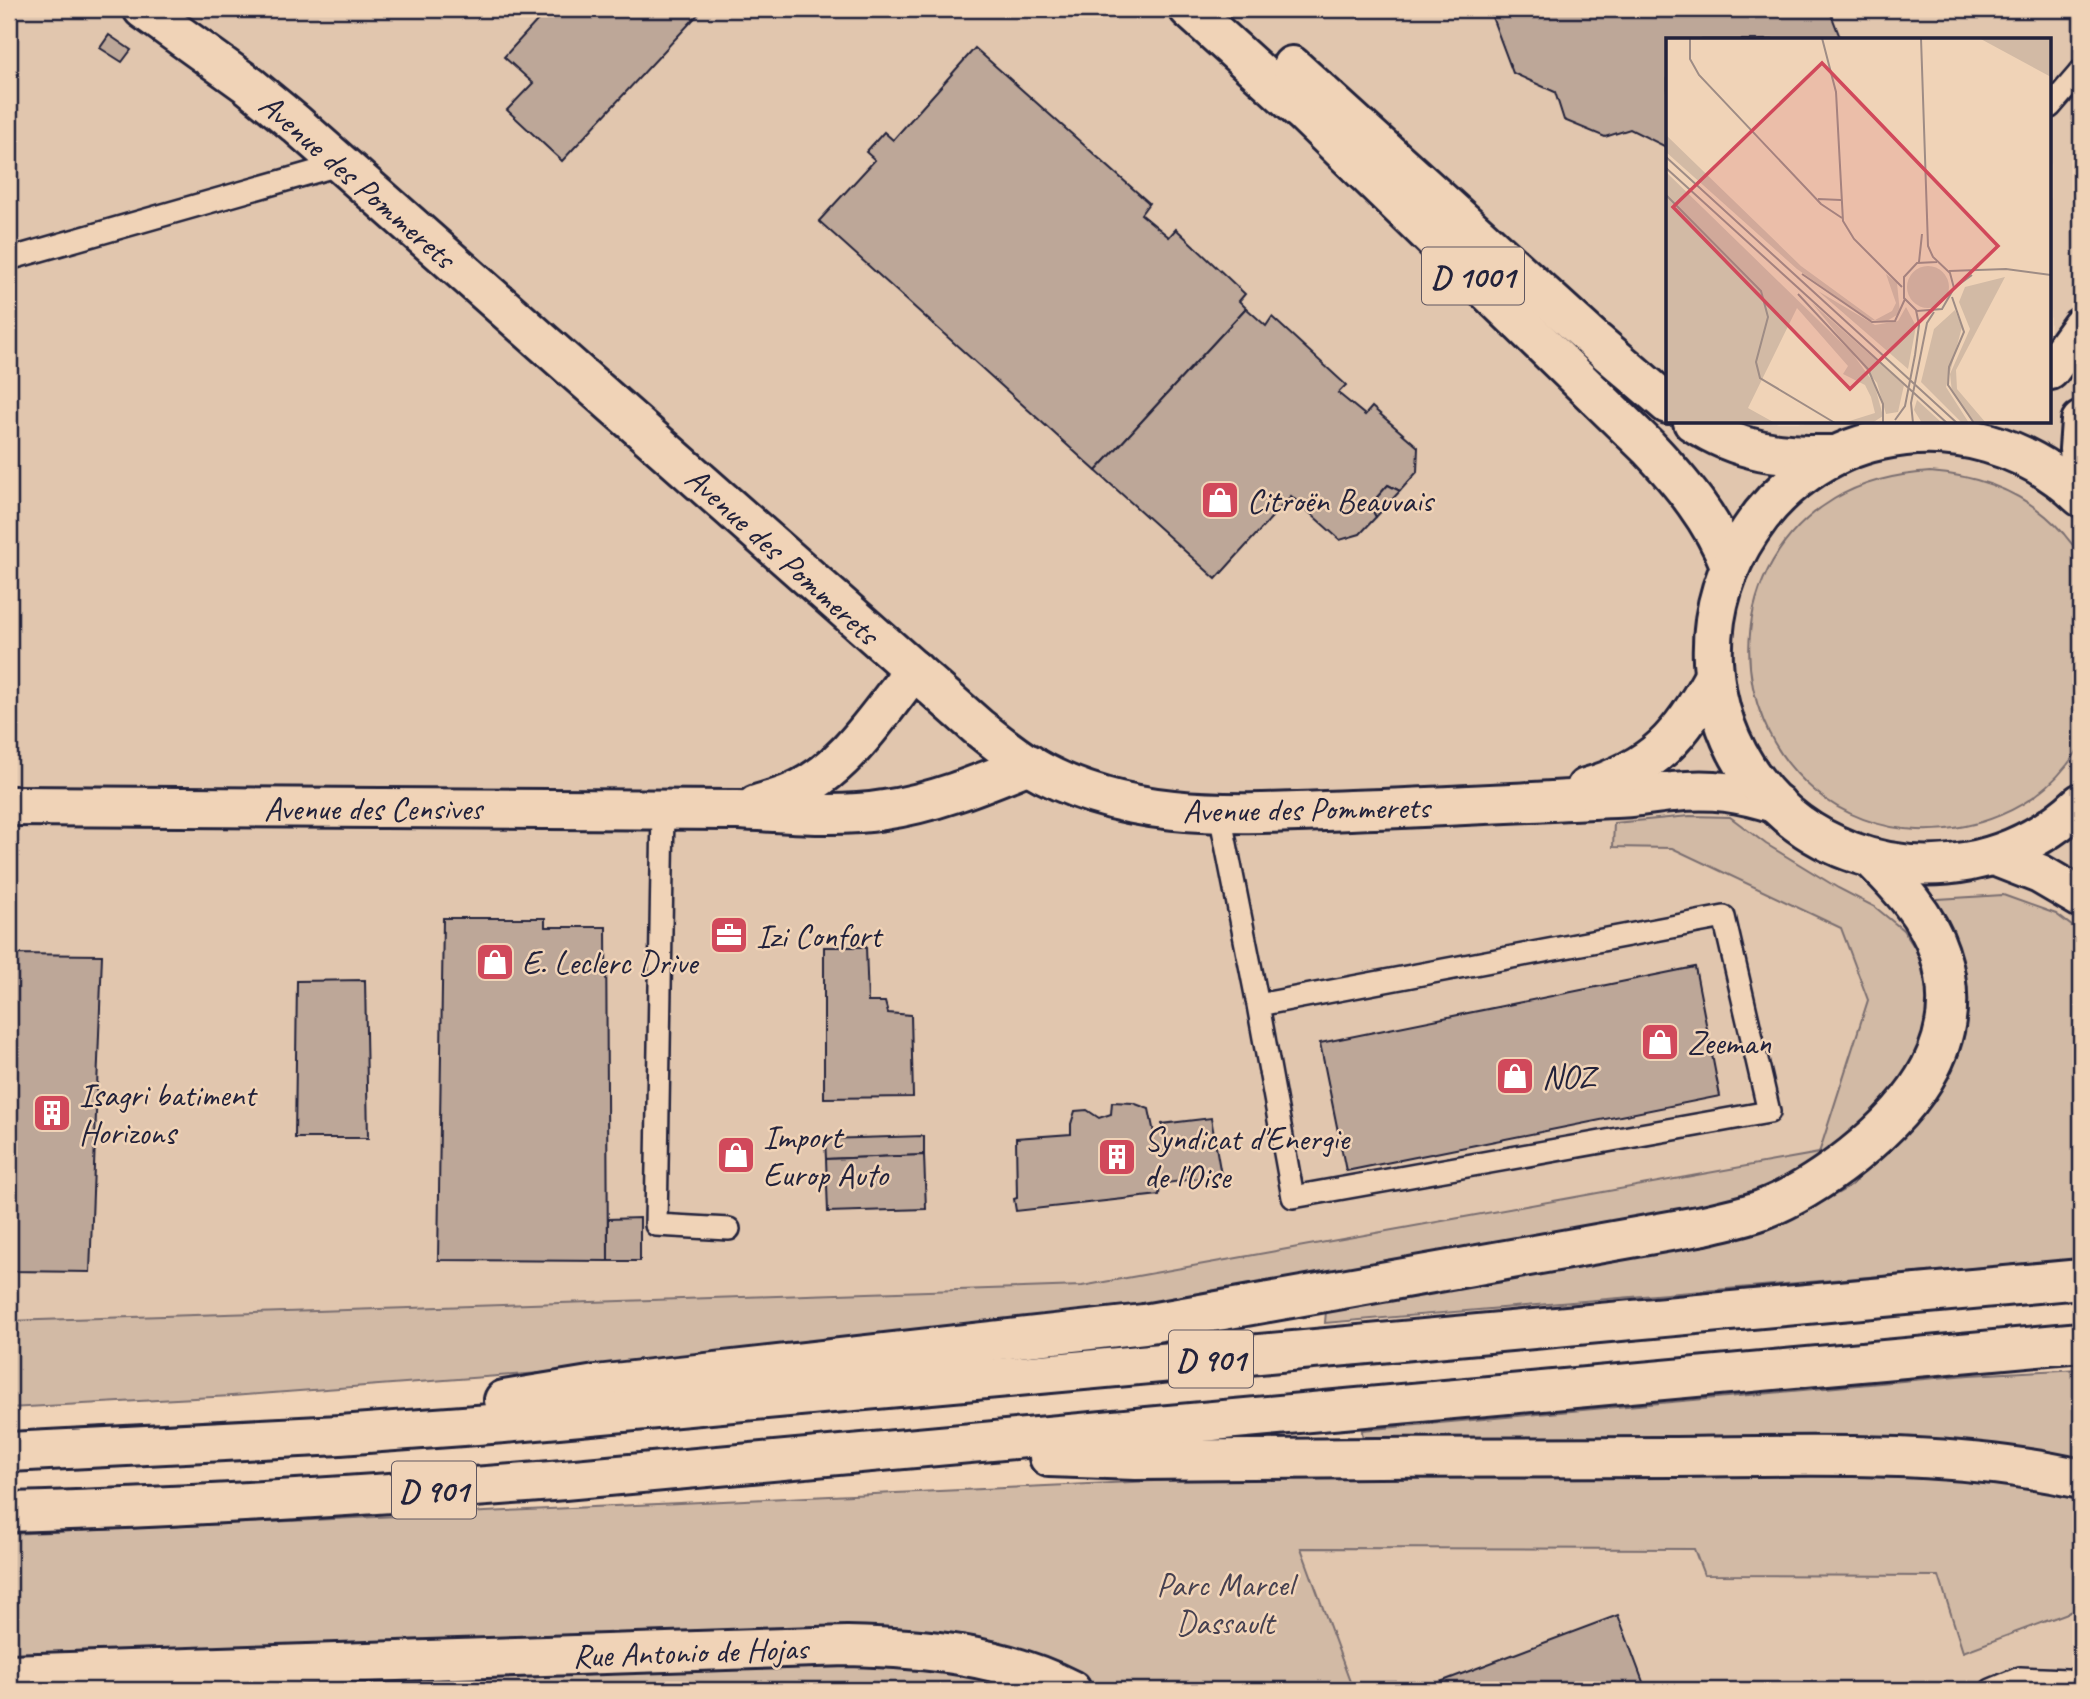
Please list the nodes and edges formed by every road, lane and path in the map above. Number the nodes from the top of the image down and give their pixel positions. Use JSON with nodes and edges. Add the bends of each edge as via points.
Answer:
{"nodes":[{"id":1,"x":144,"y":9,"type":"edge"},
{"id":2,"x":1189,"y":9,"type":"edge"},
{"id":3,"x":1228,"y":9,"type":"edge"},
{"id":4,"x":2081,"y":71,"type":"edge"},
{"id":5,"x":2052,"y":105,"type":"edge"},
{"id":6,"x":342,"y":164,"type":"junction"},
{"id":7,"x":9,"y":259,"type":"edge"},
{"id":8,"x":2081,"y":327,"type":"edge"},
{"id":9,"x":2052,"y":367,"type":"edge"},
{"id":10,"x":1666,"y":402,"type":"edge"},
{"id":11,"x":2081,"y":421,"type":"edge"},
{"id":12,"x":1696,"y":424,"type":"edge"},
{"id":13,"x":1975,"y":429,"type":"edge"},
{"id":14,"x":1836,"y":455,"type":"junction"},
{"id":15,"x":2081,"y":476,"type":"edge"},
{"id":16,"x":2081,"y":497,"type":"edge"},
{"id":17,"x":1730,"y":565,"type":"junction"},
{"id":18,"x":914,"y":670,"type":"junction"},
{"id":19,"x":1714,"y":676,"type":"junction"},
{"id":20,"x":1028,"y":764,"type":"junction"},
{"id":21,"x":1539,"y":801,"type":"junction"},
{"id":22,"x":2081,"y":803,"type":"edge"},
{"id":23,"x":1777,"y":804,"type":"junction"},
{"id":24,"x":9,"y":806,"type":"edge"},
{"id":25,"x":663,"y":810,"type":"junction"},
{"id":26,"x":737,"y":810,"type":"junction"},
{"id":27,"x":1220,"y":814,"type":"junction"},
{"id":28,"x":1994,"y":856,"type":"junction"},
{"id":29,"x":1872,"y":859,"type":"junction"},
{"id":30,"x":2081,"y":898,"type":"edge"},
{"id":31,"x":1258,"y":1005,"type":"junction"},
{"id":32,"x":729,"y":1229,"type":"dead end"},
{"id":33,"x":2081,"y":1279,"type":"edge"},
{"id":34,"x":2081,"y":1342,"type":"edge"},
{"id":35,"x":340,"y":1435,"type":"junction"},
{"id":36,"x":9,"y":1452,"type":"edge"},
{"id":37,"x":858,"y":1454,"type":"junction"},
{"id":38,"x":2081,"y":1479,"type":"edge"},
{"id":39,"x":9,"y":1512,"type":"edge"},
{"id":40,"x":9,"y":1674,"type":"edge"},
{"id":41,"x":2068,"y":1682,"type":"edge"},
{"id":42,"x":1071,"y":1690,"type":"edge"},
{"id":43,"x":1991,"y":1690,"type":"edge"}],
"edges":[{"from":1,"to":6,"type":"main road","name":"Avenue des Pommerets","via":[[250,86]]},
{"from":2,"to":17,"type":"main road","number":"D 1001","via":[[1305,114],[1648,447],[1705,516]]},
{"from":3,"to":10,"type":"main road","number":"D 1001"},
{"from":4,"to":5,"type":"lane"},
{"from":6,"to":7,"type":"lane"},
{"from":6,"to":18,"type":"main road","name":"Avenue des Pommerets"},
{"from":8,"to":9,"type":"main road"},
{"from":11,"to":15,"type":"main road"},
{"from":12,"to":14,"type":"main road","via":[[1723,440],[1752,449],[1782,455]]},
{"from":13,"to":14,"type":"main road","via":[[1895,437]]},
{"from":13,"to":16,"type":"main road","via":[[1990,443],[2049,470]]},
{"from":14,"to":17,"type":"main road","via":[[1800,477],[1769,506]]},
{"from":17,"to":19,"type":"main road","via":[[1716,613]]},
{"from":18,"to":20,"type":"main road","name":"Avenue des Pommerets"},
{"from":18,"to":26,"type":"main road","name":"Avenue des Censives","via":[[835,765],[792,793]]},
{"from":19,"to":21,"type":"main road","name":"Avenue des Pommerets","via":[[1680,731],[1643,764],[1614,779]]},
{"from":19,"to":23,"type":"main road","via":[[1738,752]]},
{"from":20,"to":26,"type":"main road","name":"Avenue des Censives","via":[[964,789],[885,810],[830,814]]},
{"from":20,"to":27,"type":"main road","name":"Avenue des Pommerets","via":[[1089,792],[1159,809]]},
{"from":21,"to":23,"type":"main road","name":"Avenue des Pommerets","via":[[1707,791],[1740,793]]},
{"from":21,"to":27,"type":"main road","name":"Avenue des Pommerets"},
{"from":22,"to":28,"type":"main road","via":[[2037,837]]},
{"from":23,"to":29,"type":"main road","via":[[1821,838]]},
{"from":24,"to":25,"type":"main road","name":"Avenue des Censives"},
{"from":25,"to":26,"type":"main road","name":"Avenue des Censives"},
{"from":25,"to":32,"type":"lane","via":[[656,1225]]},
{"from":27,"to":31,"type":"lane"},
{"from":28,"to":29,"type":"main road","via":[[1940,866]]},
{"from":28,"to":30,"type":"main road","via":[[2040,874]]},
{"from":29,"to":35,"type":"main road","via":[[1916,908],[1939,951],[1947,992],[1943,1036],[1924,1083],[1889,1124],[1813,1184],[1762,1210],[1704,1225],[1144,1324],[596,1385]]},
{"from":31,"to":31,"type":"lane","via":[[1724,917],[1769,1112],[1293,1197]]},
{"from":33,"to":35,"type":"main road","number":"D 901","via":[[750,1402]]},
{"from":34,"to":37,"type":"main road","number":"D 901"},
{"from":35,"to":36,"type":"main road","number":"D 901"},
{"from":37,"to":38,"type":"main road","via":[[1136,1460],[1909,1458]]},
{"from":37,"to":39,"type":"main road","number":"D 901","via":[[416,1491]]},
{"from":40,"to":42,"type":"main road","name":"Rue Antonio de Hojas","via":[[846,1646],[960,1654],[998,1662]]},
{"from":41,"to":43,"type":"lane","via":[[2020,1678]]}]}
